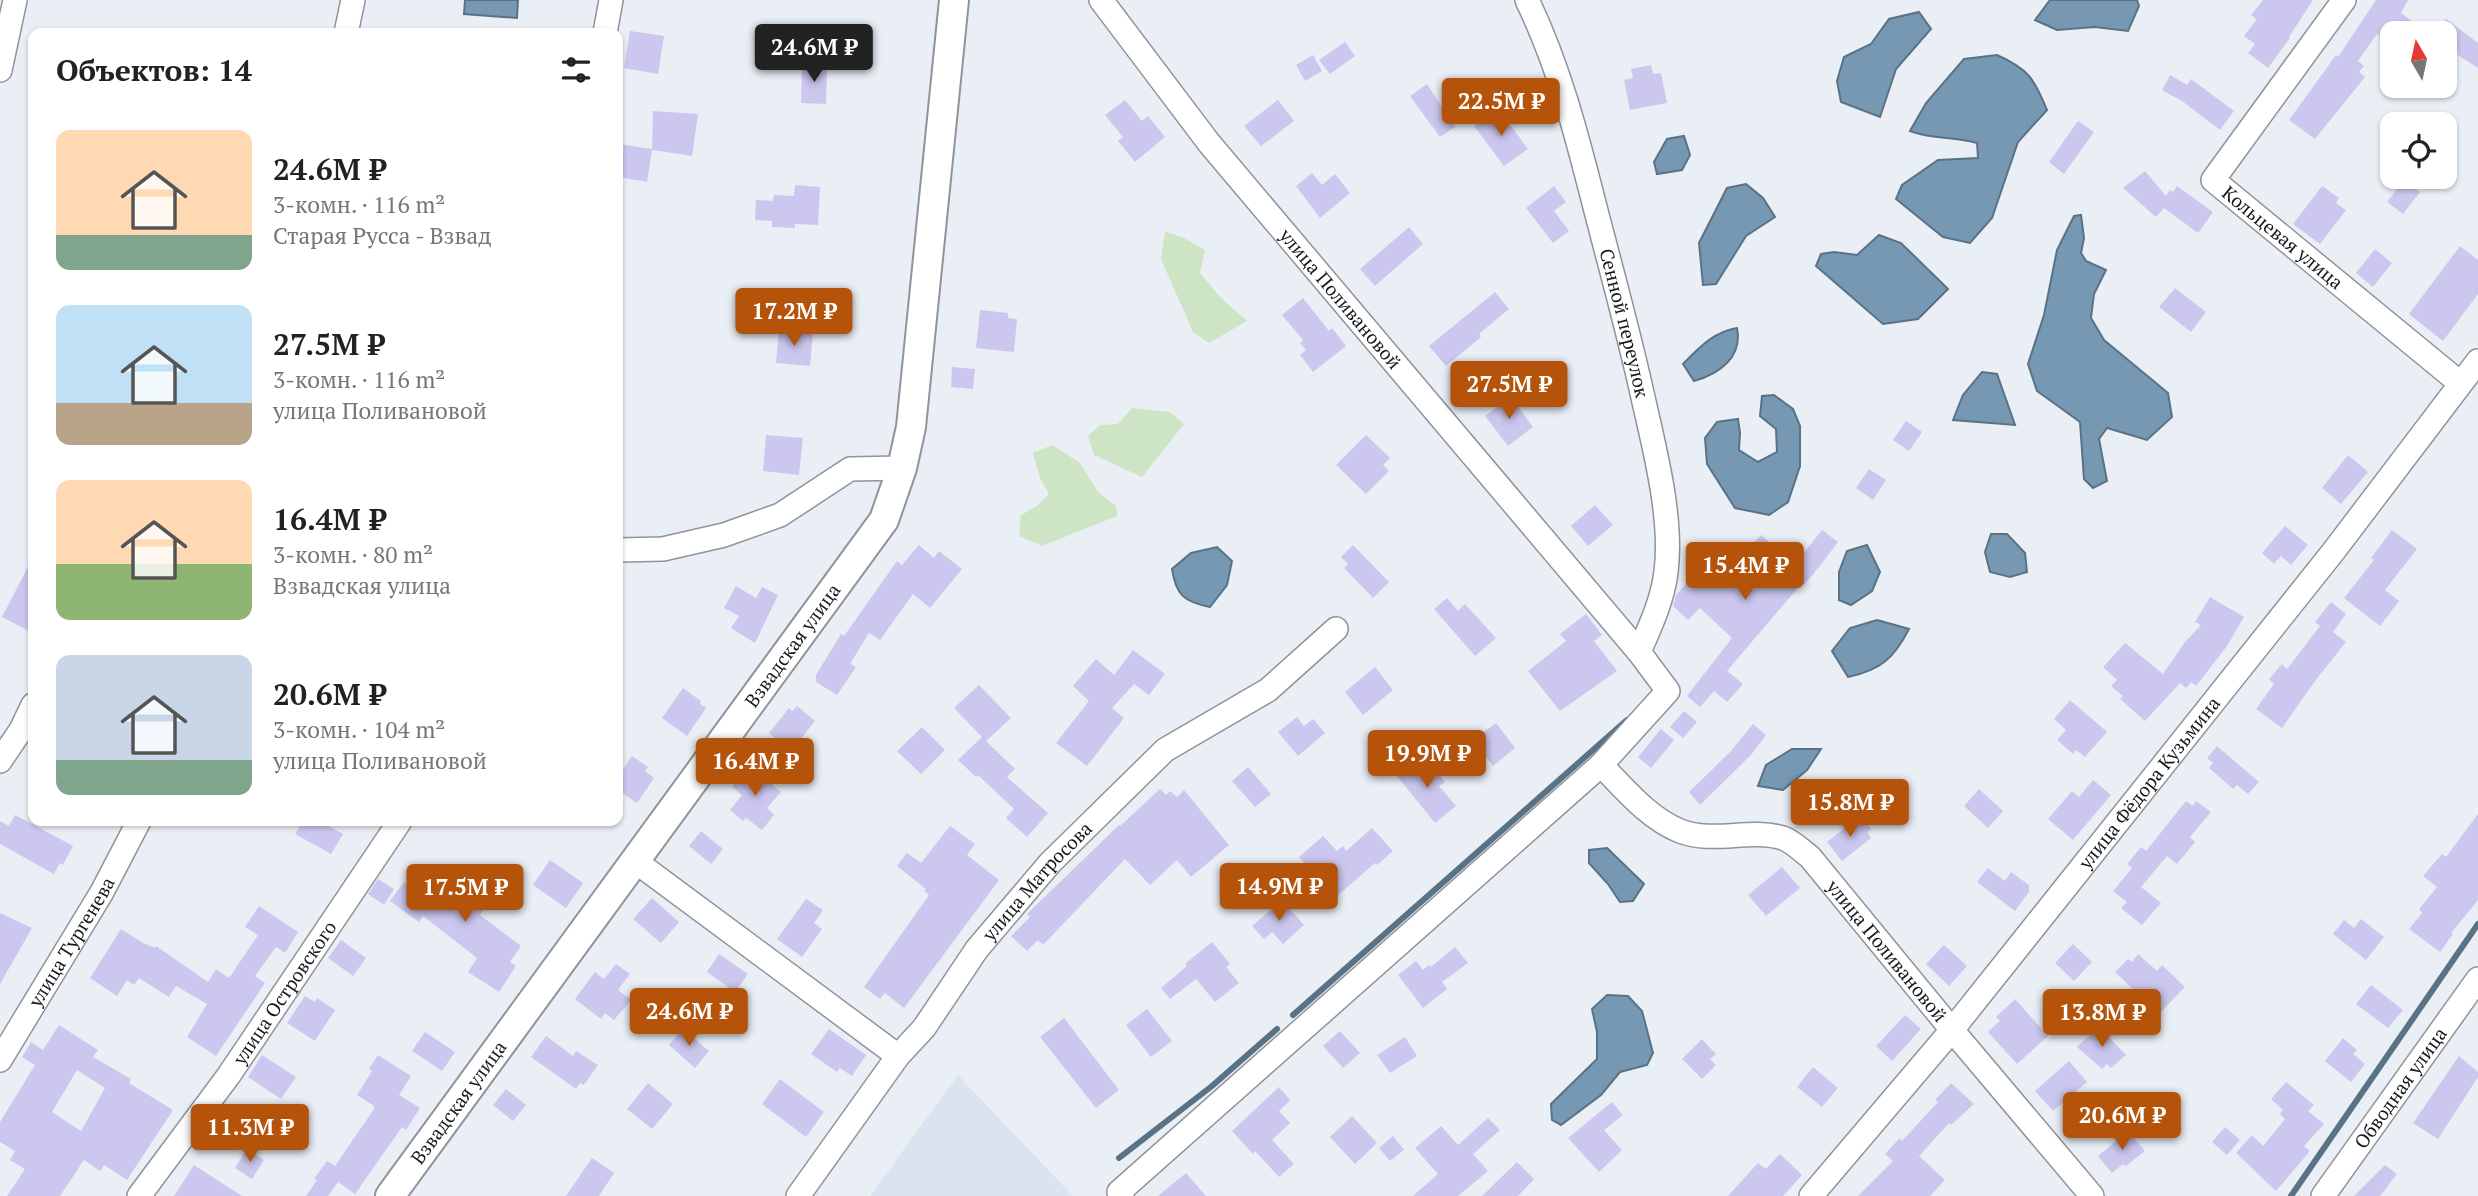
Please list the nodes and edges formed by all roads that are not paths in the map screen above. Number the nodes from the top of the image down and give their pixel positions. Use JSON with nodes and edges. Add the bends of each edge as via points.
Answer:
{"nodes":[{"id":1,"x":15,"y":0,"type":"edge"},
{"id":2,"x":353,"y":0,"type":"edge"},
{"id":3,"x":611,"y":0,"type":"edge"},
{"id":4,"x":954,"y":0,"type":"edge"},
{"id":5,"x":1101,"y":0,"type":"edge"},
{"id":6,"x":1527,"y":0,"type":"edge"},
{"id":7,"x":2344,"y":0,"type":"edge"},
{"id":8,"x":347,"y":28,"type":"edge"},
{"id":9,"x":606,"y":28,"type":"edge"},
{"id":10,"x":0,"y":70,"type":"edge"},
{"id":11,"x":2478,"y":361,"type":"edge"},
{"id":12,"x":2460,"y":383,"type":"junction"},
{"id":13,"x":902,"y":468,"type":"junction"},
{"id":14,"x":623,"y":550,"type":"edge"},
{"id":15,"x":1336,"y":629,"type":"dead end"},
{"id":16,"x":1639,"y":652,"type":"junction"},
{"id":17,"x":28,"y":715,"type":"edge"},
{"id":18,"x":0,"y":761,"type":"edge"},
{"id":19,"x":1601,"y":765,"type":"junction"},
{"id":20,"x":136,"y":826,"type":"edge"},
{"id":21,"x":397,"y":826,"type":"edge"},
{"id":22,"x":635,"y":861,"type":"junction"},
{"id":23,"x":2478,"y":979,"type":"edge"},
{"id":24,"x":1952,"y":1030,"type":"junction"},
{"id":25,"x":898,"y":1056,"type":"junction"},
{"id":26,"x":0,"y":1060,"type":"edge"},
{"id":27,"x":1121,"y":1194,"type":"edge"},
{"id":28,"x":139,"y":1196,"type":"edge"},
{"id":29,"x":390,"y":1196,"type":"edge"},
{"id":30,"x":798,"y":1196,"type":"edge"},
{"id":31,"x":1811,"y":1196,"type":"edge"},
{"id":32,"x":2092,"y":1196,"type":"edge"},
{"id":33,"x":2323,"y":1196,"type":"edge"}],
"edges":[{"from":1,"to":10,"type":"street"},
{"from":2,"to":8,"type":"street"},
{"from":3,"to":9,"type":"street"},
{"from":4,"to":13,"type":"street","name":"Взвадская улица","via":[[911,427]]},
{"from":5,"to":16,"type":"street","name":"улица Поливановой","via":[[1209,143]]},
{"from":6,"to":16,"type":"street","name":"Сенной переулок","via":[[1547,40],[1572,119],[1658,466],[1667,533],[1666,573]]},
{"from":7,"to":12,"type":"street","name":"Кольцевая улица","via":[[2213,180]]},
{"from":11,"to":12,"type":"street","name":"улица Фёдора Кузьмина"},
{"from":12,"to":24,"type":"street","name":"улица Фёдора Кузьмина","via":[[2333,551]]},
{"from":13,"to":14,"type":"street","via":[[850,468],[780,515],[724,536],[663,550]]},
{"from":13,"to":22,"type":"street","name":"Взвадская улица","via":[[884,520]]},
{"from":15,"to":25,"type":"street","name":"улица Матросова","via":[[1268,690],[1165,750],[1109,804],[1050,863],[985,939]]},
{"from":16,"to":19,"type":"street","name":"улица Поливановой","via":[[1668,691]]},
{"from":17,"to":18,"type":"street"},
{"from":19,"to":24,"type":"street","name":"улица Поливановой","via":[[1649,813],[1681,831],[1713,838],[1758,835],[1785,839],[1810,857]]},
{"from":19,"to":27,"type":"street"},
{"from":20,"to":26,"type":"street","name":"улица Тургенева","via":[[102,892]]},
{"from":21,"to":28,"type":"street","name":"улица Островского","via":[[229,1075]]},
{"from":22,"to":25,"type":"street"},
{"from":22,"to":29,"type":"street","name":"Взвадская улица"},
{"from":23,"to":33,"type":"street","name":"Обводная улица"},
{"from":24,"to":31,"type":"street","name":"улица Фёдора Кузьмина"},
{"from":24,"to":32,"type":"street","name":"улица Поливановой"},
{"from":25,"to":30,"type":"street","name":"улица Матросова"}]}
